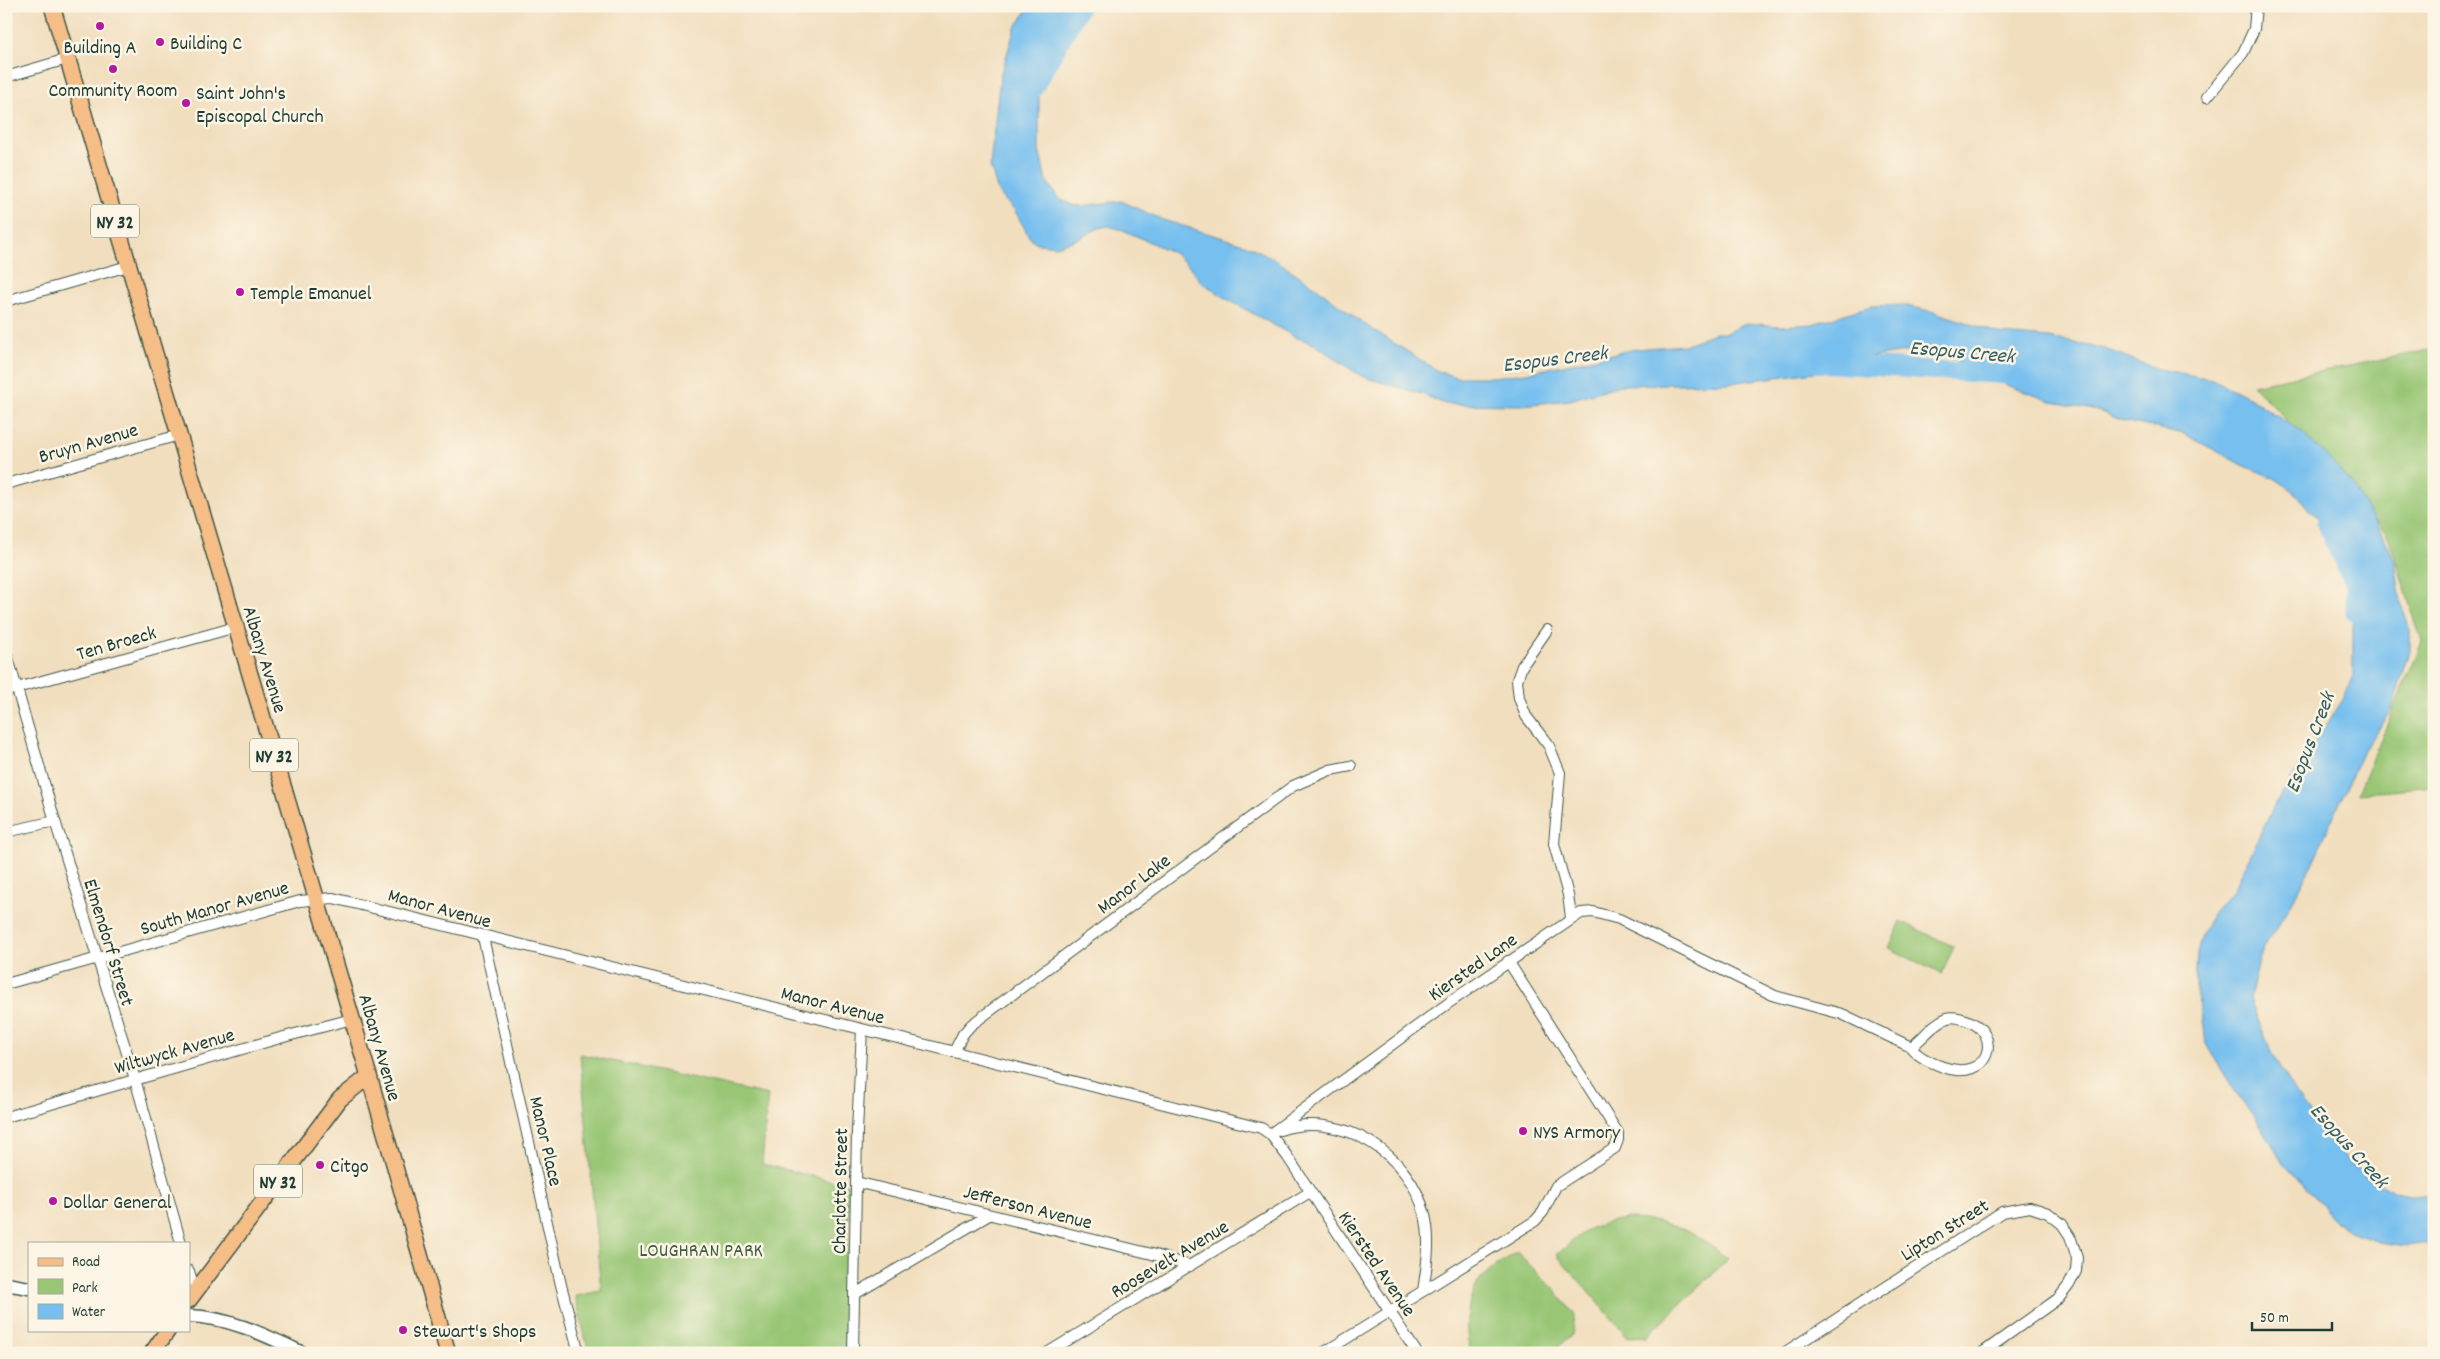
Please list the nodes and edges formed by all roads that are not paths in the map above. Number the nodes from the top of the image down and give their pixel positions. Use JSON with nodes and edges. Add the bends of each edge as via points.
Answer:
{"nodes":[{"id":1,"x":52,"y":6,"type":"edge"},
{"id":2,"x":2256,"y":6,"type":"edge"},
{"id":3,"x":67,"y":59,"type":"junction"},
{"id":4,"x":6,"y":77,"type":"edge"},
{"id":5,"x":2207,"y":97,"type":"dead end"},
{"id":6,"x":128,"y":266,"type":"junction"},
{"id":7,"x":6,"y":301,"type":"edge"},
{"id":8,"x":179,"y":435,"type":"junction"},
{"id":9,"x":6,"y":484,"type":"edge"},
{"id":10,"x":236,"y":627,"type":"junction"},
{"id":11,"x":1547,"y":630,"type":"dead end"},
{"id":12,"x":6,"y":651,"type":"edge"},
{"id":13,"x":17,"y":688,"type":"junction"},
{"id":14,"x":6,"y":691,"type":"edge"},
{"id":15,"x":1351,"y":766,"type":"dead end"},
{"id":16,"x":55,"y":821,"type":"junction"},
{"id":17,"x":6,"y":832,"type":"edge"},
{"id":18,"x":316,"y":898,"type":"junction"},
{"id":19,"x":1571,"y":917,"type":"junction"},
{"id":20,"x":482,"y":937,"type":"junction"},
{"id":21,"x":96,"y":958,"type":"junction"},
{"id":22,"x":1508,"y":962,"type":"junction"},
{"id":23,"x":6,"y":984,"type":"edge"},
{"id":24,"x":352,"y":1019,"type":"junction"},
{"id":25,"x":862,"y":1030,"type":"junction"},
{"id":26,"x":1910,"y":1047,"type":"junction"},
{"id":27,"x":954,"y":1052,"type":"junction"},
{"id":28,"x":369,"y":1076,"type":"junction"},
{"id":29,"x":135,"y":1079,"type":"junction"},
{"id":30,"x":6,"y":1117,"type":"edge"},
{"id":31,"x":1270,"y":1134,"type":"junction"},
{"id":32,"x":856,"y":1182,"type":"junction"},
{"id":33,"x":1310,"y":1192,"type":"junction"},
{"id":34,"x":989,"y":1215,"type":"junction"},
{"id":35,"x":181,"y":1242,"type":"edge"},
{"id":36,"x":1190,"y":1266,"type":"junction"},
{"id":37,"x":190,"y":1279,"type":"edge"},
{"id":38,"x":6,"y":1284,"type":"edge"},
{"id":39,"x":28,"y":1288,"type":"edge"},
{"id":40,"x":1423,"y":1291,"type":"junction"},
{"id":41,"x":855,"y":1294,"type":"junction"},
{"id":42,"x":192,"y":1296,"type":"edge"},
{"id":43,"x":1390,"y":1312,"type":"junction"},
{"id":44,"x":190,"y":1316,"type":"edge"},
{"id":45,"x":167,"y":1332,"type":"edge"},
{"id":46,"x":152,"y":1353,"type":"edge"},
{"id":47,"x":303,"y":1353,"type":"edge"},
{"id":48,"x":448,"y":1353,"type":"edge"},
{"id":49,"x":578,"y":1353,"type":"edge"},
{"id":50,"x":853,"y":1353,"type":"edge"},
{"id":51,"x":1046,"y":1353,"type":"edge"},
{"id":52,"x":1323,"y":1353,"type":"edge"},
{"id":53,"x":1417,"y":1353,"type":"edge"},
{"id":54,"x":1784,"y":1353,"type":"edge"},
{"id":55,"x":1982,"y":1353,"type":"edge"}],
"edges":[{"from":1,"to":3,"type":"main road","name":"Albany Avenue","number":"NY 32"},
{"from":2,"to":5,"type":"street","via":[[2254,29],[2242,53]]},
{"from":3,"to":4,"type":"street"},
{"from":3,"to":6,"type":"main road","name":"Albany Avenue","number":"NY 32"},
{"from":6,"to":7,"type":"street"},
{"from":6,"to":8,"type":"main road","name":"Albany Avenue","number":"NY 32"},
{"from":8,"to":9,"type":"street","name":"Bruyn Avenue"},
{"from":8,"to":10,"type":"main road","name":"Albany Avenue","number":"NY 32"},
{"from":10,"to":13,"type":"street","name":"Ten Broeck"},
{"from":10,"to":18,"type":"main road","name":"Albany Avenue","number":"NY 32"},
{"from":11,"to":19,"type":"street","via":[[1522,666],[1517,680],[1526,716],[1549,746],[1560,773],[1554,844]]},
{"from":12,"to":13,"type":"street","name":"Elmendorf Street"},
{"from":13,"to":14,"type":"street","name":"Ten Broeck"},
{"from":13,"to":16,"type":"street","name":"Elmendorf Street"},
{"from":15,"to":27,"type":"street","name":"Manor Lake","via":[[1330,770],[1294,786],[971,1025]]},
{"from":16,"to":17,"type":"street"},
{"from":16,"to":21,"type":"street","name":"Elmendorf Street"},
{"from":18,"to":20,"type":"street","name":"Manor Avenue","via":[[333,898]]},
{"from":18,"to":21,"type":"street","name":"South Manor Avenue"},
{"from":18,"to":24,"type":"main road","name":"Albany Avenue","number":"NY 32"},
{"from":19,"to":22,"type":"street","name":"Kiersted Lane"},
{"from":19,"to":26,"type":"street","name":"Kiersted Lane","via":[[1581,912],[1593,912],[1619,919],[1775,996],[1842,1014]]},
{"from":20,"to":25,"type":"street","name":"Manor Avenue","via":[[592,961]]},
{"from":20,"to":49,"type":"street","name":"Manor Place"},
{"from":21,"to":23,"type":"street","name":"South Manor Avenue"},
{"from":21,"to":29,"type":"street","name":"Elmendorf Street"},
{"from":22,"to":31,"type":"street","name":"Kiersted Lane"},
{"from":22,"to":40,"type":"street","via":[[1618,1132],[1618,1140],[1615,1148],[1556,1186],[1543,1212],[1534,1221]]},
{"from":24,"to":28,"type":"main road","name":"Albany Avenue","number":"NY 32"},
{"from":24,"to":29,"type":"street","name":"Wiltwyck Avenue"},
{"from":25,"to":27,"type":"street","name":"Manor Avenue"},
{"from":25,"to":32,"type":"street","name":"Charlotte Street"},
{"from":26,"to":26,"type":"street","via":[[1939,1022],[1952,1018],[1967,1020],[1980,1028],[1988,1041],[1982,1062],[1960,1072],[1930,1062]]},
{"from":27,"to":31,"type":"street","name":"Manor Avenue","via":[[1261,1128]]},
{"from":28,"to":42,"type":"main road","number":"NY 32","via":[[340,1099]]},
{"from":28,"to":48,"type":"main road","name":"Albany Avenue"},
{"from":29,"to":30,"type":"street","name":"Wiltwyck Avenue"},
{"from":29,"to":35,"type":"street","name":"Elmendorf Street"},
{"from":31,"to":33,"type":"street"},
{"from":31,"to":40,"type":"street","via":[[1293,1126],[1315,1125],[1342,1130],[1388,1154],[1405,1172],[1425,1214],[1428,1260]]},
{"from":32,"to":34,"type":"street","name":"Jefferson Avenue"},
{"from":32,"to":41,"type":"street","name":"Charlotte Street"},
{"from":33,"to":36,"type":"street","name":"Roosevelt Avenue"},
{"from":33,"to":43,"type":"street","name":"Kiersted Avenue"},
{"from":34,"to":36,"type":"street","name":"Jefferson Avenue"},
{"from":34,"to":41,"type":"street"},
{"from":36,"to":51,"type":"street","name":"Roosevelt Avenue"},
{"from":37,"to":42,"type":"street"},
{"from":38,"to":39,"type":"street"},
{"from":40,"to":43,"type":"street"},
{"from":41,"to":50,"type":"street","name":"Charlotte Street"},
{"from":43,"to":52,"type":"street"},
{"from":43,"to":53,"type":"street","name":"Kiersted Avenue"},
{"from":44,"to":47,"type":"street","via":[[207,1316],[245,1327]]},
{"from":45,"to":46,"type":"main road"},
{"from":54,"to":55,"type":"street","name":"Lipton Street","via":[[2002,1212],[2030,1206],[2048,1213],[2062,1224],[2070,1236],[2077,1258],[2076,1271],[2062,1295]]}]}
